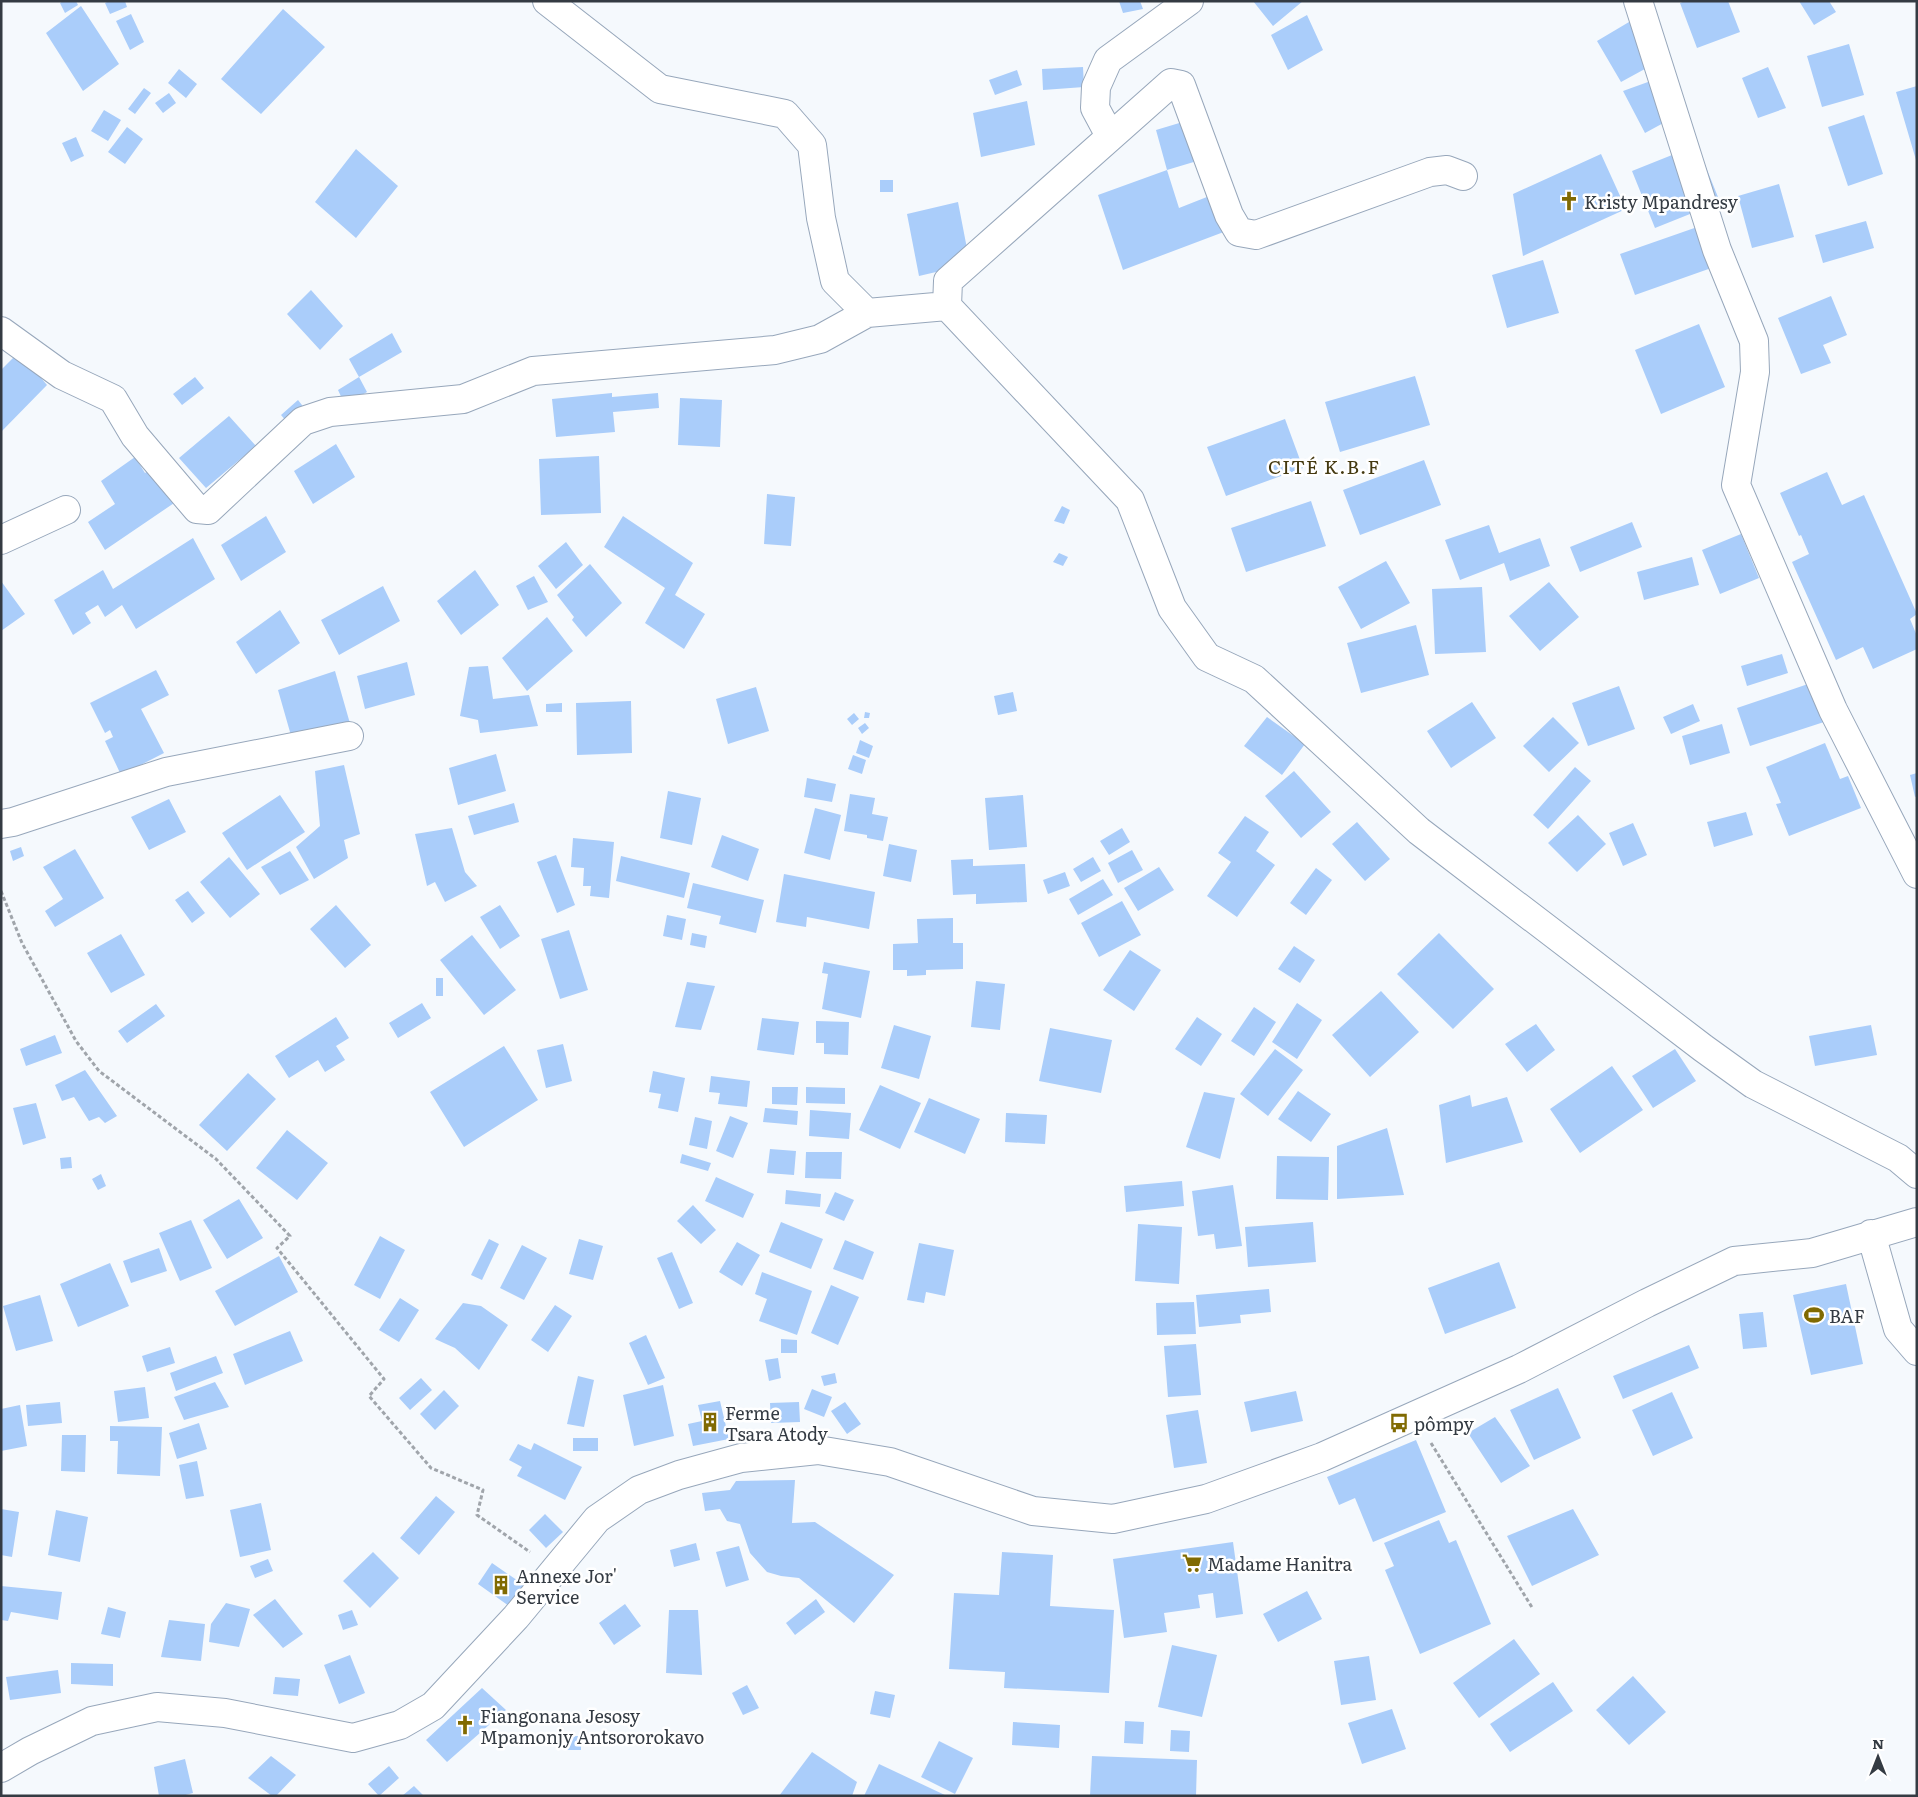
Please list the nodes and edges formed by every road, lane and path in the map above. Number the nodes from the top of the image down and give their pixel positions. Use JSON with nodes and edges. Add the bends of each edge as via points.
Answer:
{"nodes":[{"id":1,"x":547,"y":1,"type":"edge"},
{"id":2,"x":1188,"y":1,"type":"edge"},
{"id":3,"x":1638,"y":1,"type":"edge"},
{"id":4,"x":1110,"y":136,"type":"junction"},
{"id":5,"x":1463,"y":176,"type":"dead end"},
{"id":6,"x":947,"y":306,"type":"junction"},
{"id":7,"x":867,"y":313,"type":"junction"},
{"id":8,"x":1,"y":331,"type":"edge"},
{"id":9,"x":66,"y":510,"type":"dead end"},
{"id":10,"x":1,"y":540,"type":"edge"},
{"id":11,"x":349,"y":736,"type":"dead end"},
{"id":12,"x":1,"y":824,"type":"edge"},
{"id":13,"x":1917,"y":874,"type":"edge"},
{"id":14,"x":1,"y":891,"type":"edge"},
{"id":15,"x":1917,"y":1174,"type":"edge"},
{"id":16,"x":1917,"y":1222,"type":"edge"},
{"id":17,"x":1871,"y":1234,"type":"junction"},
{"id":18,"x":1917,"y":1351,"type":"edge"},
{"id":19,"x":1415,"y":1416,"type":"junction"},
{"id":20,"x":555,"y":1569,"type":"junction"},
{"id":21,"x":1533,"y":1608,"type":"dead end"},
{"id":22,"x":1,"y":1768,"type":"edge"}],
"edges":[{"from":1,"to":7,"type":"street","via":[[660,89],[785,114],[812,145],[821,218],[835,281]]},
{"from":2,"to":4,"type":"street","via":[[1108,60],[1096,87],[1096,108]]},
{"from":3,"to":13,"type":"street","via":[[1717,250],[1754,341],[1756,372],[1736,486],[1833,710]]},
{"from":4,"to":5,"type":"street","via":[[1171,83],[1180,85],[1229,215],[1239,232],[1256,235],[1430,172],[1448,170]]},
{"from":4,"to":6,"type":"street","via":[[948,281]]},
{"from":6,"to":7,"type":"street"},
{"from":6,"to":15,"type":"street","via":[[1130,500],[1172,608],[1207,656],[1254,679],[1418,830],[1703,1048],[1753,1084],[1898,1158]]},
{"from":7,"to":8,"type":"street","via":[[820,339],[775,350],[533,371],[463,399],[330,412],[303,421],[208,510],[198,509],[135,436],[113,399],[62,375]]},
{"from":9,"to":10,"type":"street"},
{"from":11,"to":12,"type":"street","via":[[166,772]]},
{"from":14,"to":20,"type":"path","via":[[22,943],[76,1041],[99,1071],[216,1159],[290,1236],[277,1248],[384,1379],[369,1396],[431,1468],[483,1490],[477,1515]]},
{"from":16,"to":17,"type":"street"},
{"from":17,"to":18,"type":"street","via":[[1898,1329]]},
{"from":17,"to":19,"type":"street","via":[[1812,1253],[1734,1261],[1519,1369]]},
{"from":19,"to":20,"type":"street","via":[[1322,1456],[1206,1499],[1113,1519],[1033,1511],[890,1462],[818,1450],[741,1458],[639,1490],[597,1520]]},
{"from":19,"to":21,"type":"path"},
{"from":20,"to":22,"type":"street","via":[[516,1617],[433,1706],[400,1725],[353,1738],[225,1713],[157,1707],[92,1721]]}]}
